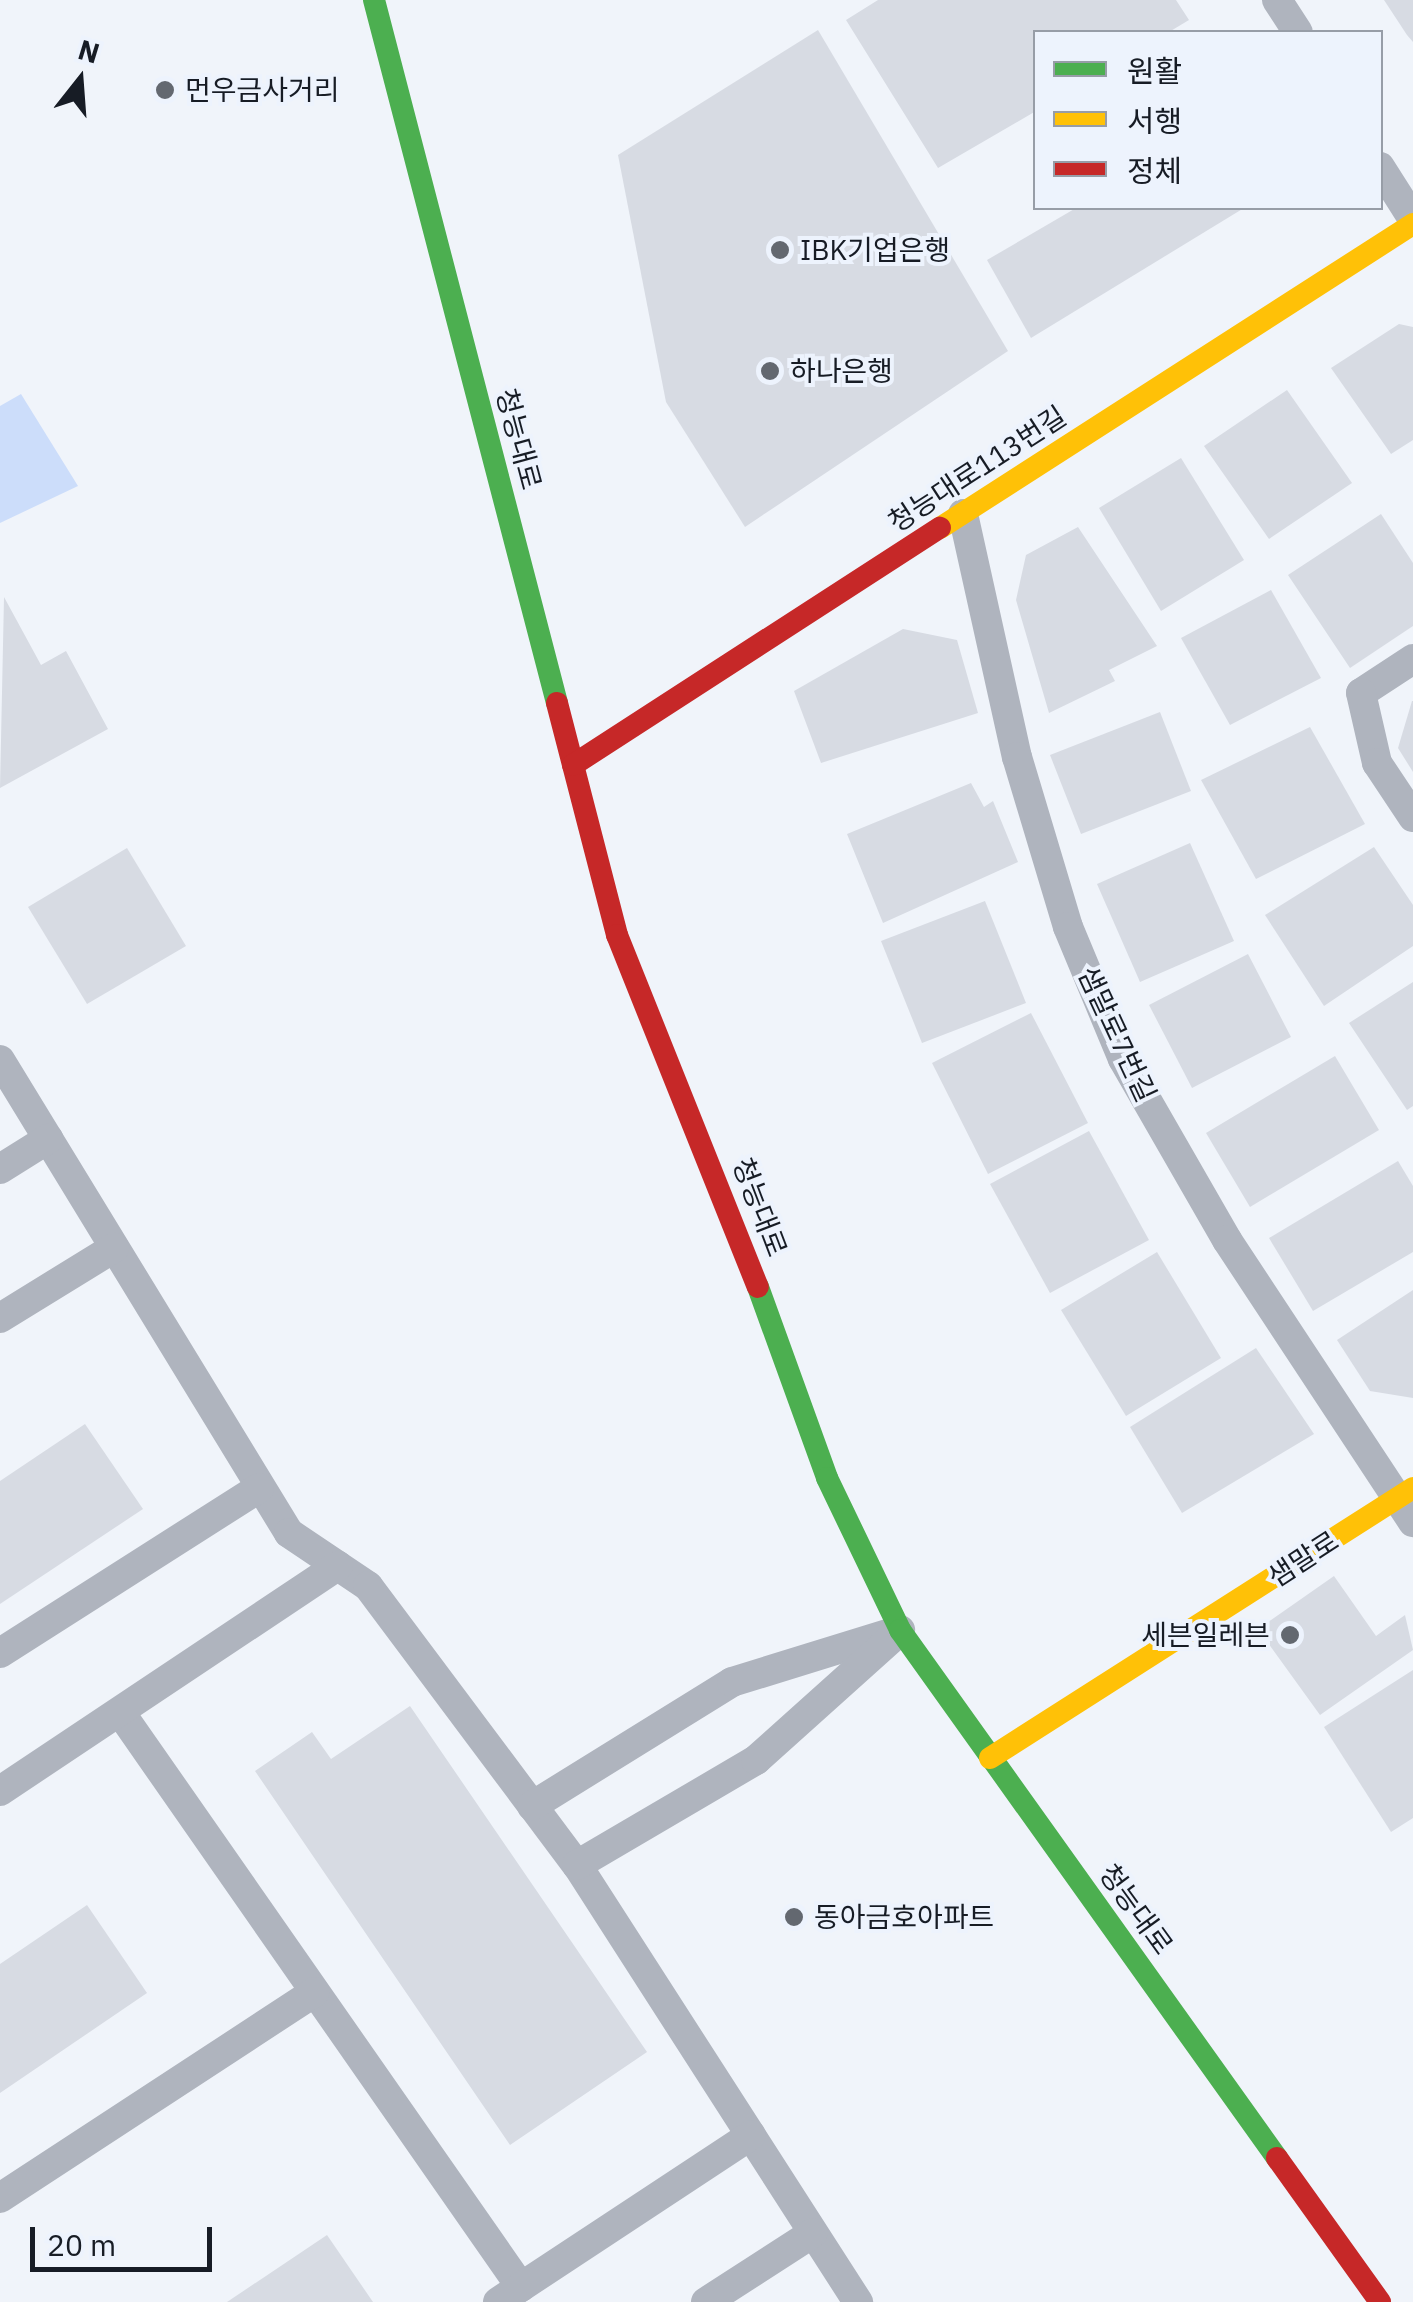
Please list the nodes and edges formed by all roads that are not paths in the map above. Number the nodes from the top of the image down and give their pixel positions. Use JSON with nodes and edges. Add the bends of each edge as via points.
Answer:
{"nodes":[{"id":1,"x":374,"y":0,"type":"edge"},
{"id":2,"x":1278,"y":0,"type":"edge"},
{"id":3,"x":1297,"y":30,"type":"edge"},
{"id":4,"x":1383,"y":171,"type":"edge"},
{"id":5,"x":1413,"y":222,"type":"edge"},
{"id":6,"x":963,"y":514,"type":"junction"},
{"id":7,"x":1413,"y":659,"type":"edge"},
{"id":8,"x":573,"y":765,"type":"junction"},
{"id":9,"x":1413,"y":817,"type":"edge"},
{"id":10,"x":0,"y":1060,"type":"edge"},
{"id":11,"x":48,"y":1139,"type":"junction"},
{"id":12,"x":0,"y":1169,"type":"edge"},
{"id":13,"x":114,"y":1248,"type":"junction"},
{"id":14,"x":0,"y":1318,"type":"edge"},
{"id":15,"x":260,"y":1488,"type":"junction"},
{"id":16,"x":1408,"y":1503,"type":"edge"},
{"id":17,"x":338,"y":1566,"type":"junction"},
{"id":18,"x":900,"y":1630,"type":"junction"},
{"id":19,"x":0,"y":1654,"type":"edge"},
{"id":20,"x":120,"y":1712,"type":"junction"},
{"id":21,"x":990,"y":1758,"type":"junction"},
{"id":22,"x":0,"y":1791,"type":"edge"},
{"id":23,"x":532,"y":1806,"type":"junction"},
{"id":24,"x":577,"y":1865,"type":"junction"},
{"id":25,"x":315,"y":1992,"type":"junction"},
{"id":26,"x":751,"y":2135,"type":"junction"},
{"id":27,"x":0,"y":2198,"type":"edge"},
{"id":28,"x":813,"y":2233,"type":"junction"},
{"id":29,"x":509,"y":2294,"type":"edge"},
{"id":30,"x":706,"y":2302,"type":"edge"},
{"id":31,"x":858,"y":2302,"type":"edge"},
{"id":32,"x":1380,"y":2302,"type":"edge"}],
"edges":[{"from":1,"to":8,"type":"main road","name":"청능대로"},
{"from":2,"to":3,"type":"lane"},
{"from":4,"to":5,"type":"lane"},
{"from":5,"to":6,"type":"main road","name":"청능대로113번길"},
{"from":6,"to":8,"type":"main road","name":"청능대로113번길"},
{"from":6,"to":16,"type":"lane","name":"샘말로7번길","via":[[1017,757],[1068,927],[1123,1059],[1227,1240]]},
{"from":7,"to":9,"type":"lane","via":[[1361,693],[1377,762]]},
{"from":8,"to":18,"type":"main road","name":"청능대로","via":[[618,935],[726,1200],[826,1478]]},
{"from":10,"to":11,"type":"lane"},
{"from":11,"to":12,"type":"lane"},
{"from":11,"to":13,"type":"lane"},
{"from":13,"to":14,"type":"lane"},
{"from":13,"to":15,"type":"lane"},
{"from":15,"to":17,"type":"lane","via":[[289,1533]]},
{"from":15,"to":19,"type":"lane"},
{"from":16,"to":21,"type":"main road","name":"샘말로"},
{"from":17,"to":20,"type":"lane"},
{"from":17,"to":23,"type":"lane","via":[[368,1586]]},
{"from":18,"to":21,"type":"main road","name":"청능대로"},
{"from":18,"to":23,"type":"lane","via":[[732,1682]]},
{"from":18,"to":24,"type":"lane","via":[[756,1760]]},
{"from":20,"to":22,"type":"lane"},
{"from":20,"to":25,"type":"lane"},
{"from":21,"to":32,"type":"main road","name":"청능대로"},
{"from":23,"to":24,"type":"lane"},
{"from":24,"to":26,"type":"lane"},
{"from":25,"to":27,"type":"lane"},
{"from":25,"to":29,"type":"lane"},
{"from":26,"to":28,"type":"lane"},
{"from":26,"to":29,"type":"lane"},
{"from":28,"to":30,"type":"lane"},
{"from":28,"to":31,"type":"lane"}]}
